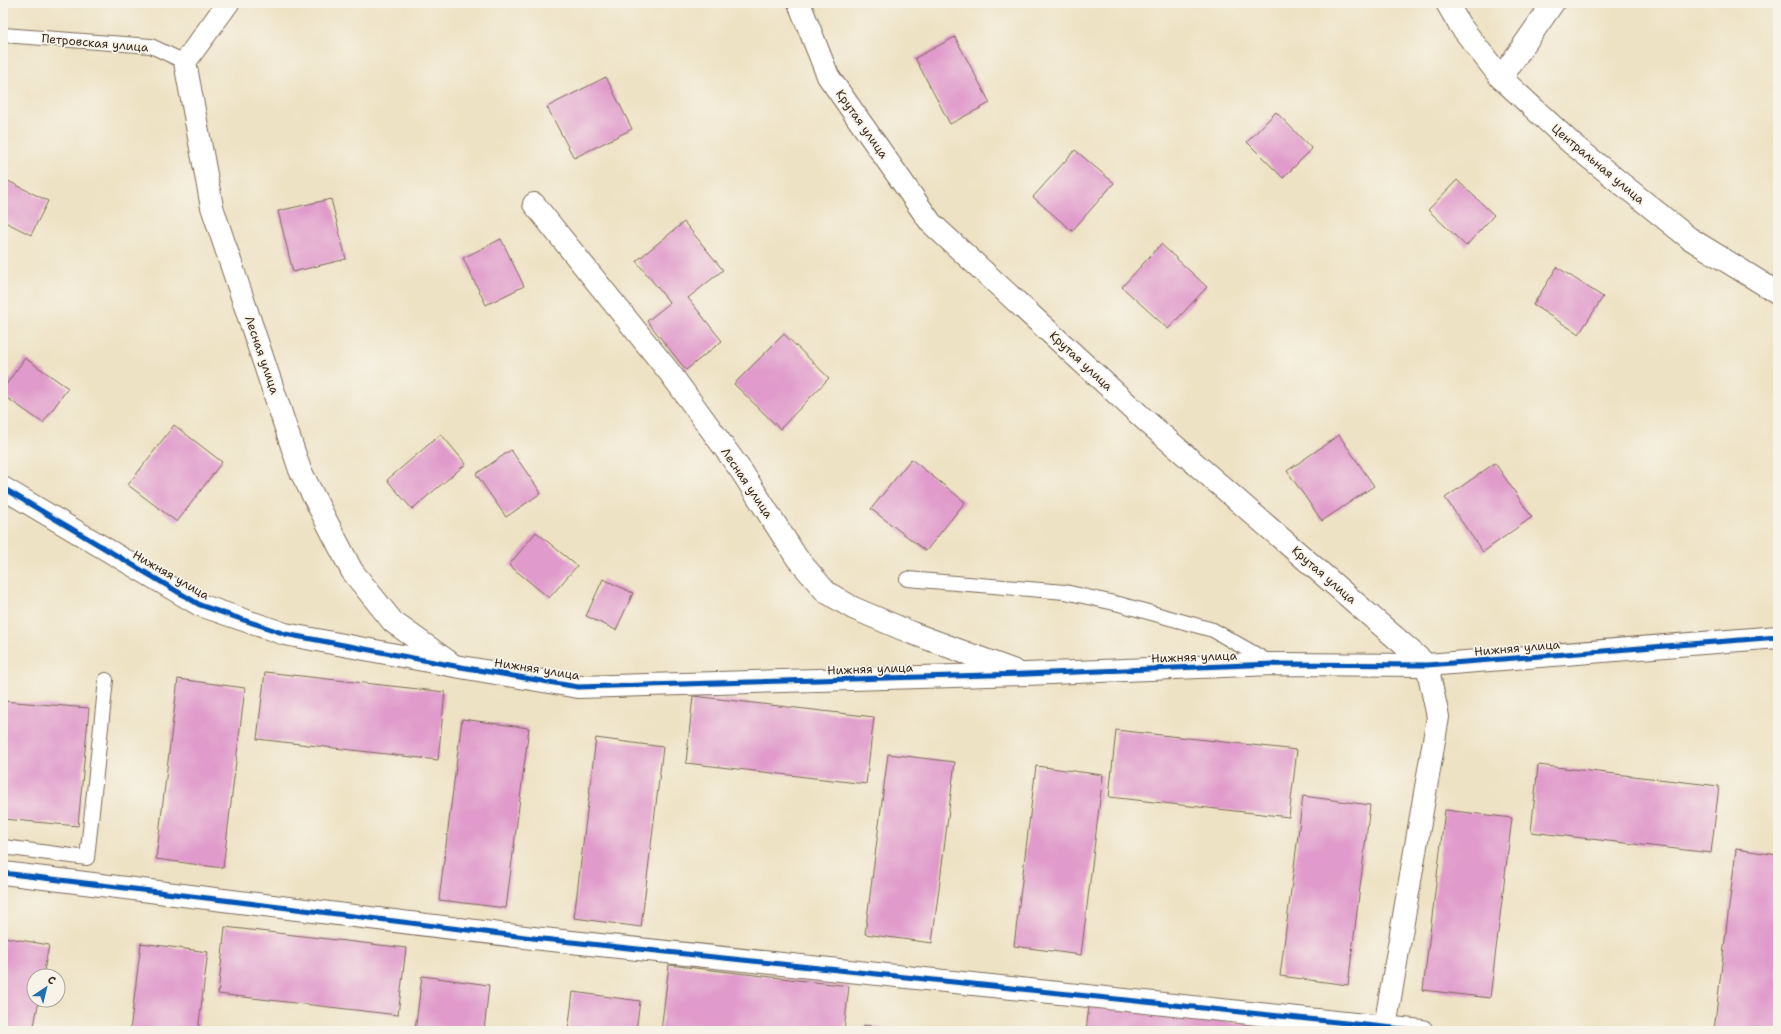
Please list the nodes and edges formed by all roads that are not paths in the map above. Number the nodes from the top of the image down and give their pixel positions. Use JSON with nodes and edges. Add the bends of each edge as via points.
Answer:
{"nodes":[{"id":1,"x":228,"y":3,"type":"edge"},
{"id":2,"x":799,"y":3,"type":"edge"},
{"id":3,"x":1447,"y":3,"type":"edge"},
{"id":4,"x":1553,"y":3,"type":"edge"},
{"id":5,"x":3,"y":35,"type":"edge"},
{"id":6,"x":185,"y":62,"type":"junction"},
{"id":7,"x":1501,"y":78,"type":"junction"},
{"id":8,"x":534,"y":204,"type":"dead end"},
{"id":9,"x":1778,"y":293,"type":"edge"},
{"id":10,"x":3,"y":488,"type":"edge"},
{"id":11,"x":907,"y":579,"type":"dead end"},
{"id":12,"x":1778,"y":636,"type":"edge"},
{"id":13,"x":1274,"y":664,"type":"junction"},
{"id":14,"x":1427,"y":665,"type":"junction"},
{"id":15,"x":455,"y":666,"type":"junction"},
{"id":16,"x":1026,"y":674,"type":"junction"},
{"id":17,"x":106,"y":680,"type":"dead end"},
{"id":18,"x":3,"y":847,"type":"edge"},
{"id":19,"x":3,"y":873,"type":"edge"},
{"id":20,"x":1385,"y":1027,"type":"junction"},
{"id":21,"x":1422,"y":1031,"type":"edge"}],
"edges":[{"from":1,"to":6,"type":"street"},
{"from":2,"to":14,"type":"street","name":"Крутая улица","via":[[828,76],[932,223],[1145,420]]},
{"from":3,"to":7,"type":"street","name":"Центральная улица","via":[[1459,24]]},
{"from":4,"to":7,"type":"street"},
{"from":5,"to":6,"type":"lane","name":"Петровская улица","via":[[151,46]]},
{"from":6,"to":15,"type":"street","name":"Лесная улица","via":[[212,207],[300,470],[352,571],[393,622]]},
{"from":7,"to":9,"type":"street","name":"Центральная улица","via":[[1571,143],[1689,238]]},
{"from":8,"to":16,"type":"street","name":"Лесная улица","via":[[670,373],[742,472],[797,558],[826,592],[853,608],[912,633]]},
{"from":10,"to":15,"type":"street","name":"Нижняя улица","via":[[200,604],[285,634]]},
{"from":11,"to":13,"type":"lane","via":[[1065,592],[1111,602],[1213,630]]},
{"from":12,"to":14,"type":"street","name":"Нижняя улица"},
{"from":13,"to":14,"type":"street","name":"Нижняя улица"},
{"from":13,"to":16,"type":"street","name":"Нижняя улица"},
{"from":14,"to":20,"type":"street","via":[[1438,717]]},
{"from":15,"to":16,"type":"street","name":"Нижняя улица","via":[[578,686]]},
{"from":17,"to":18,"type":"lane","via":[[87,858]]},
{"from":19,"to":20,"type":"street","via":[[533,938]]},
{"from":20,"to":21,"type":"street"}]}
